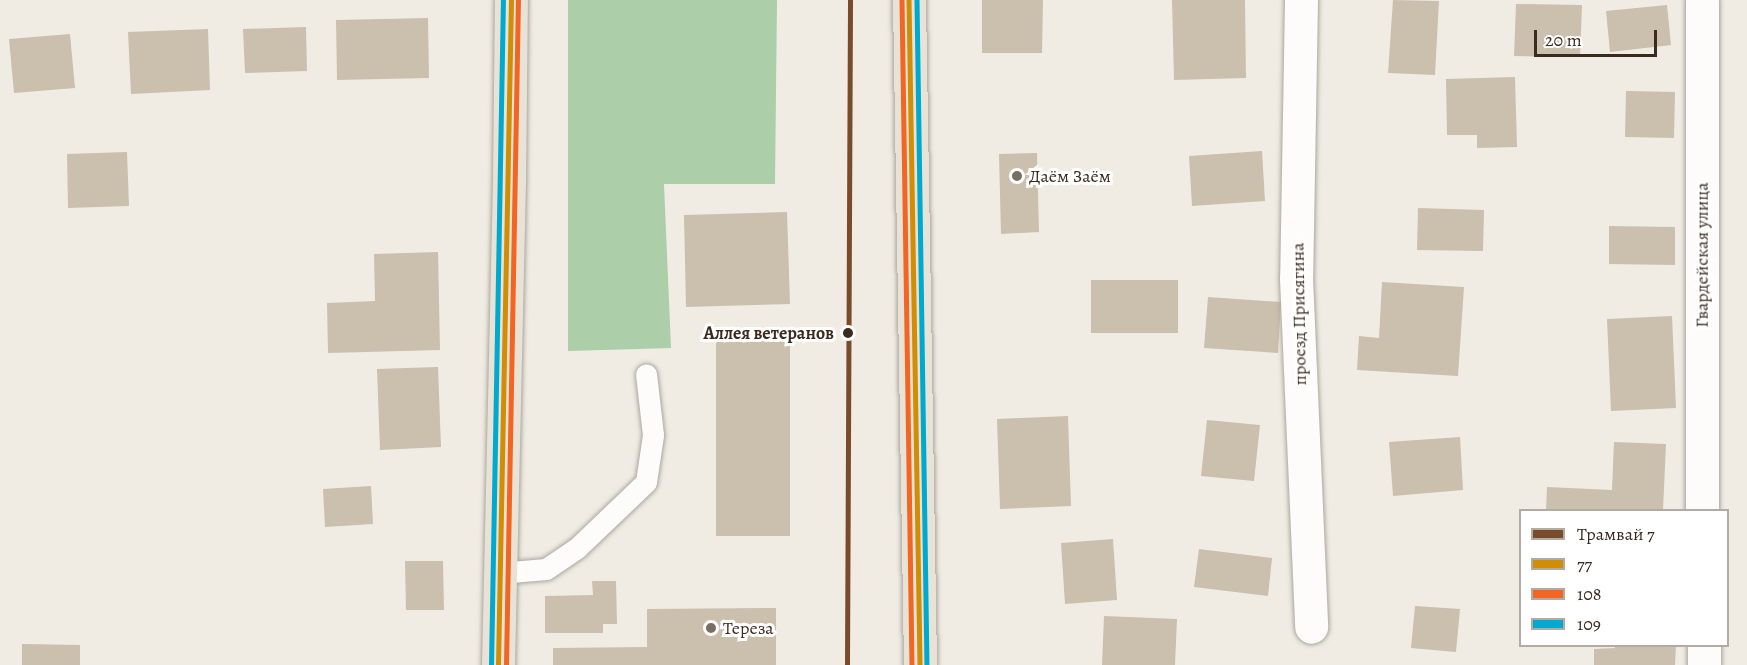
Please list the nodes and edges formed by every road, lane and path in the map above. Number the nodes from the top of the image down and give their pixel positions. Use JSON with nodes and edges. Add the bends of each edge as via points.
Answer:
{"nodes":[{"id":1,"x":511,"y":0,"type":"edge"},
{"id":2,"x":909,"y":0,"type":"edge"},
{"id":3,"x":1300,"y":0,"type":"edge"},
{"id":4,"x":1702,"y":0,"type":"edge"},
{"id":5,"x":646,"y":374,"type":"dead end"},
{"id":6,"x":1702,"y":509,"type":"edge"},
{"id":7,"x":499,"y":573,"type":"junction"},
{"id":8,"x":1311,"y":627,"type":"dead end"},
{"id":9,"x":1704,"y":647,"type":"edge"},
{"id":10,"x":498,"y":665,"type":"edge"},
{"id":11,"x":920,"y":665,"type":"edge"},
{"id":12,"x":1704,"y":665,"type":"edge"}],
"edges":[{"from":1,"to":7,"type":"highway"},
{"from":2,"to":11,"type":"highway"},
{"from":3,"to":8,"type":"street","name":"проезд Присягина","via":[[1296,278]]},
{"from":4,"to":6,"type":"street","name":"Гвардейская улица"},
{"from":5,"to":7,"type":"lane","via":[[653,435],[646,482],[578,549],[546,569]]},
{"from":7,"to":10,"type":"highway"},
{"from":9,"to":12,"type":"street"}]}
